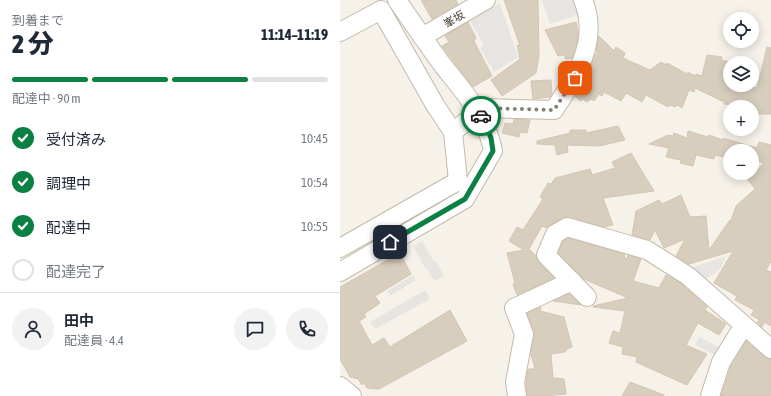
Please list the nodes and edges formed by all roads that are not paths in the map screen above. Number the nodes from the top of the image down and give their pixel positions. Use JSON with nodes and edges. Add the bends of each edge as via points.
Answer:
{"nodes":[{"id":1,"x":396,"y":0,"type":"edge"},
{"id":2,"x":486,"y":0,"type":"edge"},
{"id":3,"x":583,"y":0,"type":"edge"},
{"id":4,"x":340,"y":32,"type":"edge"},
{"id":5,"x":422,"y":37,"type":"junction"},
{"id":6,"x":478,"y":112,"type":"junction"},
{"id":7,"x":453,"y":132,"type":"junction"},
{"id":8,"x":340,"y":248,"type":"edge"},
{"id":9,"x":340,"y":272,"type":"edge"},
{"id":10,"x":572,"y":281,"type":"junction"},
{"id":11,"x":587,"y":297,"type":"dead end"},
{"id":12,"x":744,"y":325,"type":"junction"},
{"id":13,"x":771,"y":349,"type":"edge"},
{"id":14,"x":340,"y":386,"type":"edge"},
{"id":15,"x":352,"y":396,"type":"edge"},
{"id":16,"x":517,"y":396,"type":"edge"},
{"id":17,"x":710,"y":396,"type":"edge"}],
"edges":[{"from":1,"to":5,"type":"street"},
{"from":2,"to":5,"type":"street","name":"峯坂"},
{"from":3,"to":6,"type":"street","via":[[588,12],[589,28],[582,62],[575,78],[554,110],[483,108]]},
{"from":4,"to":7,"type":"street","via":[[381,10]]},
{"from":5,"to":6,"type":"street"},
{"from":6,"to":7,"type":"street"},
{"from":6,"to":9,"type":"street","via":[[491,138],[493,151],[465,199]]},
{"from":7,"to":8,"type":"street","via":[[458,181]]},
{"from":10,"to":11,"type":"street"},
{"from":10,"to":12,"type":"street","via":[[546,255],[555,234],[567,227],[648,250],[688,276]]},
{"from":10,"to":16,"type":"street","via":[[514,308],[524,334],[515,382]]},
{"from":12,"to":13,"type":"street"},
{"from":12,"to":17,"type":"street","via":[[721,362]]},
{"from":14,"to":15,"type":"street"}]}
